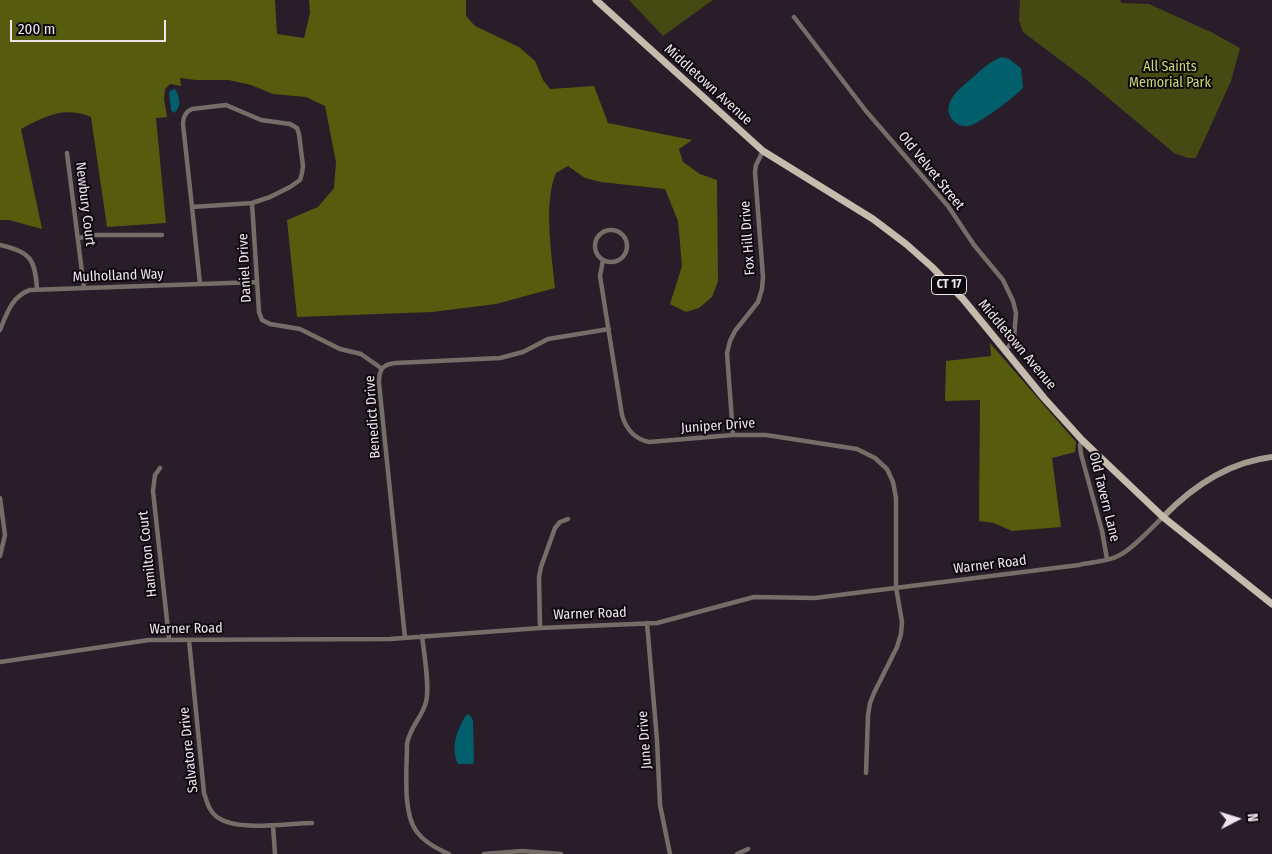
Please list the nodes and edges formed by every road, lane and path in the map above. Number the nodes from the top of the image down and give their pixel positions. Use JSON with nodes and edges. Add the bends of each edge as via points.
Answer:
{"nodes":[{"id":1,"x":596,"y":0,"type":"edge"},
{"id":2,"x":794,"y":17,"type":"dead end"},
{"id":3,"x":763,"y":151,"type":"junction"},
{"id":4,"x":67,"y":153,"type":"dead end"},
{"id":5,"x":252,"y":203,"type":"junction"},
{"id":6,"x":192,"y":207,"type":"junction"},
{"id":7,"x":162,"y":235,"type":"dead end"},
{"id":8,"x":78,"y":238,"type":"junction"},
{"id":9,"x":0,"y":245,"type":"edge"},
{"id":10,"x":603,"y":260,"type":"junction"},
{"id":11,"x":258,"y":282,"type":"junction"},
{"id":12,"x":200,"y":284,"type":"junction"},
{"id":13,"x":84,"y":288,"type":"junction"},
{"id":14,"x":36,"y":289,"type":"junction"},
{"id":15,"x":3,"y":316,"type":"edge"},
{"id":16,"x":608,"y":329,"type":"junction"},
{"id":17,"x":0,"y":330,"type":"edge"},
{"id":18,"x":1005,"y":350,"type":"junction"},
{"id":19,"x":381,"y":368,"type":"junction"},
{"id":20,"x":733,"y":435,"type":"junction"},
{"id":21,"x":1082,"y":440,"type":"junction"},
{"id":22,"x":1272,"y":458,"type":"edge"},
{"id":23,"x":160,"y":468,"type":"dead end"},
{"id":24,"x":0,"y":498,"type":"edge"},
{"id":25,"x":2,"y":517,"type":"edge"},
{"id":26,"x":1163,"y":517,"type":"junction"},
{"id":27,"x":568,"y":519,"type":"dead end"},
{"id":28,"x":0,"y":556,"type":"edge"},
{"id":29,"x":1106,"y":559,"type":"junction"},
{"id":30,"x":896,"y":587,"type":"junction"},
{"id":31,"x":1272,"y":604,"type":"edge"},
{"id":32,"x":647,"y":623,"type":"junction"},
{"id":33,"x":540,"y":628,"type":"junction"},
{"id":34,"x":422,"y":636,"type":"junction"},
{"id":35,"x":405,"y":638,"type":"junction"},
{"id":36,"x":169,"y":640,"type":"junction"},
{"id":37,"x":189,"y":640,"type":"junction"},
{"id":38,"x":0,"y":662,"type":"edge"},
{"id":39,"x":866,"y":773,"type":"dead end"},
{"id":40,"x":312,"y":823,"type":"dead end"},
{"id":41,"x":273,"y":826,"type":"junction"},
{"id":42,"x":748,"y":849,"type":"dead end"},
{"id":43,"x":275,"y":854,"type":"edge"},
{"id":44,"x":449,"y":854,"type":"edge"},
{"id":45,"x":484,"y":854,"type":"edge"},
{"id":46,"x":561,"y":854,"type":"edge"},
{"id":47,"x":670,"y":854,"type":"edge"},
{"id":48,"x":737,"y":854,"type":"edge"}],
"edges":[{"from":1,"to":3,"type":"main road","name":"Middletown Avenue","number":"CT 17"},
{"from":2,"to":18,"type":"street","name":"Old Velvet Street","via":[[866,111],[948,206],[1003,280],[1016,313],[1014,338]]},
{"from":3,"to":18,"type":"main road","name":"Middletown Avenue","number":"CT 17","via":[[906,244],[950,286]]},
{"from":3,"to":20,"type":"street","name":"Fox Hill Drive","via":[[755,172],[762,289],[758,302],[735,331],[727,353]]},
{"from":4,"to":8,"type":"street","name":"Newbury Court"},
{"from":5,"to":6,"type":"street"},
{"from":5,"to":6,"type":"street","via":[[300,180],[303,166],[300,134],[290,124],[262,120],[222,105],[192,109],[185,114],[183,124]]},
{"from":5,"to":11,"type":"street","name":"Daniel Drive"},
{"from":6,"to":12,"type":"street"},
{"from":7,"to":8,"type":"street"},
{"from":8,"to":13,"type":"street","name":"Newbury Court"},
{"from":9,"to":14,"type":"street","via":[[27,254],[33,264]]},
{"from":10,"to":10,"type":"street","name":"Juniper Drive","via":[[596,244],[601,234],[612,230],[621,234],[626,241],[626,252],[610,262]]},
{"from":10,"to":16,"type":"street","name":"Juniper Drive","via":[[600,276]]},
{"from":11,"to":12,"type":"street","name":"Mulholland Way"},
{"from":11,"to":19,"type":"street","name":"Daniel Drive","via":[[262,320],[300,328],[340,349],[362,354]]},
{"from":12,"to":13,"type":"street","name":"Mulholland Way"},
{"from":13,"to":14,"type":"street","name":"Mulholland Way"},
{"from":14,"to":15,"type":"street","name":"Mulholland Way","via":[[16,298]]},
{"from":15,"to":17,"type":"street","name":"Mulholland Way"},
{"from":16,"to":19,"type":"street","name":"Benedict Drive","via":[[548,339],[523,352],[500,358],[396,363]]},
{"from":16,"to":20,"type":"street","name":"Juniper Drive","via":[[622,415],[632,434],[650,442]]},
{"from":18,"to":21,"type":"main road","name":"Middletown Avenue","number":"CT 17"},
{"from":19,"to":35,"type":"street","name":"Benedict Drive","via":[[379,383]]},
{"from":20,"to":30,"type":"street","name":"Juniper Drive","via":[[766,435],[850,447],[882,463],[895,490]]},
{"from":21,"to":26,"type":"main road","name":"Middletown Avenue","number":"CT 17"},
{"from":21,"to":29,"type":"street","name":"Old Tavern Lane","via":[[1081,454],[1102,531]]},
{"from":22,"to":26,"type":"street","via":[[1260,458],[1214,476],[1200,484]]},
{"from":23,"to":36,"type":"street","name":"Hamilton Court","via":[[155,475],[153,491]]},
{"from":24,"to":25,"type":"street"},
{"from":25,"to":28,"type":"street","via":[[5,536]]},
{"from":26,"to":29,"type":"street","name":"Warner Road","via":[[1126,551]]},
{"from":26,"to":31,"type":"main road","name":"Middletown Avenue","number":"CT 17"},
{"from":27,"to":33,"type":"street","via":[[555,528],[541,567]]},
{"from":29,"to":30,"type":"street","name":"Warner Road"},
{"from":30,"to":32,"type":"street","name":"Warner Road","via":[[815,598],[754,597]]},
{"from":30,"to":39,"type":"street","name":"Juniper Drive","via":[[901,634],[870,703]]},
{"from":32,"to":33,"type":"street","name":"Warner Road"},
{"from":32,"to":47,"type":"street","name":"June Drive","via":[[660,804]]},
{"from":33,"to":34,"type":"street","name":"Warner Road"},
{"from":34,"to":35,"type":"street","name":"Warner Road"},
{"from":34,"to":44,"type":"street","via":[[427,701],[407,744],[408,808],[416,831],[436,848]]},
{"from":35,"to":37,"type":"street","name":"Warner Road"},
{"from":36,"to":37,"type":"street","name":"Warner Road"},
{"from":36,"to":38,"type":"street","name":"Warner Road","via":[[149,640]]},
{"from":37,"to":41,"type":"street","name":"Salvatore Drive","via":[[208,806],[225,822]]},
{"from":40,"to":41,"type":"street","name":"Salvatore Drive"},
{"from":41,"to":43,"type":"street"},
{"from":42,"to":48,"type":"street"},
{"from":45,"to":46,"type":"street","via":[[522,851]]}]}
